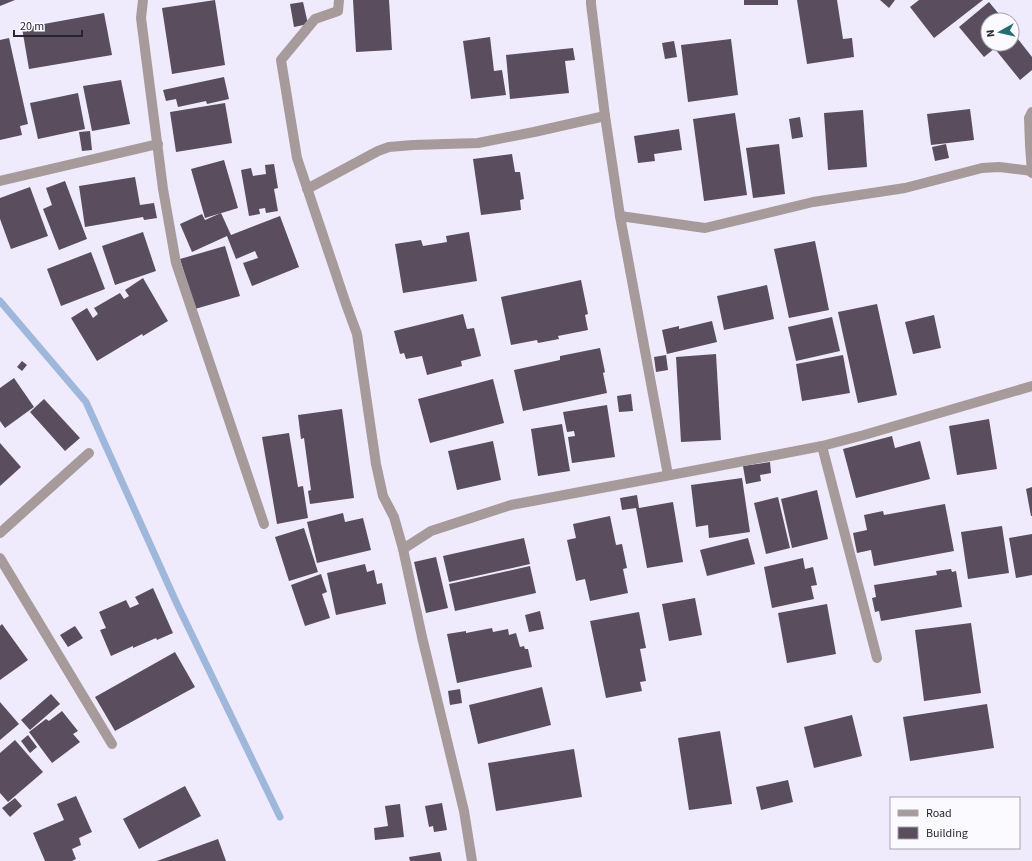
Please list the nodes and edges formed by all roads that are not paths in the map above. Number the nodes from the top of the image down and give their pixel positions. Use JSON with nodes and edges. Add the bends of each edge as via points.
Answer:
{"nodes":[{"id":1,"x":143,"y":0,"type":"edge"},
{"id":2,"x":339,"y":0,"type":"edge"},
{"id":3,"x":592,"y":0,"type":"edge"},
{"id":4,"x":1032,"y":112,"type":"edge"},
{"id":5,"x":605,"y":116,"type":"junction"},
{"id":6,"x":158,"y":144,"type":"junction"},
{"id":7,"x":1032,"y":172,"type":"edge"},
{"id":8,"x":0,"y":181,"type":"edge"},
{"id":9,"x":307,"y":189,"type":"junction"},
{"id":10,"x":620,"y":216,"type":"junction"},
{"id":11,"x":1032,"y":386,"type":"edge"},
{"id":12,"x":822,"y":446,"type":"junction"},
{"id":13,"x":89,"y":453,"type":"dead end"},
{"id":14,"x":668,"y":476,"type":"junction"},
{"id":15,"x":264,"y":524,"type":"dead end"},
{"id":16,"x":0,"y":533,"type":"edge"},
{"id":17,"x":403,"y":549,"type":"junction"},
{"id":18,"x":0,"y":558,"type":"edge"},
{"id":19,"x":877,"y":658,"type":"dead end"},
{"id":20,"x":112,"y":744,"type":"dead end"},
{"id":21,"x":472,"y":861,"type":"edge"}],
"edges":[{"from":1,"to":6,"type":"street","via":[[141,18]]},
{"from":2,"to":9,"type":"street","via":[[338,11],[315,19],[282,60],[297,158]]},
{"from":3,"to":5,"type":"street"},
{"from":4,"to":7,"type":"street","via":[[1029,118]]},
{"from":5,"to":9,"type":"street","via":[[478,143],[389,147]]},
{"from":5,"to":10,"type":"street"},
{"from":6,"to":8,"type":"street"},
{"from":6,"to":15,"type":"street","via":[[176,263]]},
{"from":7,"to":10,"type":"street","via":[[999,167],[982,168],[905,188],[813,202],[705,228]]},
{"from":9,"to":17,"type":"street","via":[[357,334],[376,464],[383,496],[394,517]]},
{"from":10,"to":14,"type":"street"},
{"from":11,"to":12,"type":"street"},
{"from":12,"to":14,"type":"street"},
{"from":12,"to":19,"type":"street"},
{"from":13,"to":16,"type":"street"},
{"from":14,"to":17,"type":"street","via":[[511,504],[431,531]]},
{"from":17,"to":21,"type":"street","via":[[464,811]]},
{"from":18,"to":20,"type":"street"}]}
